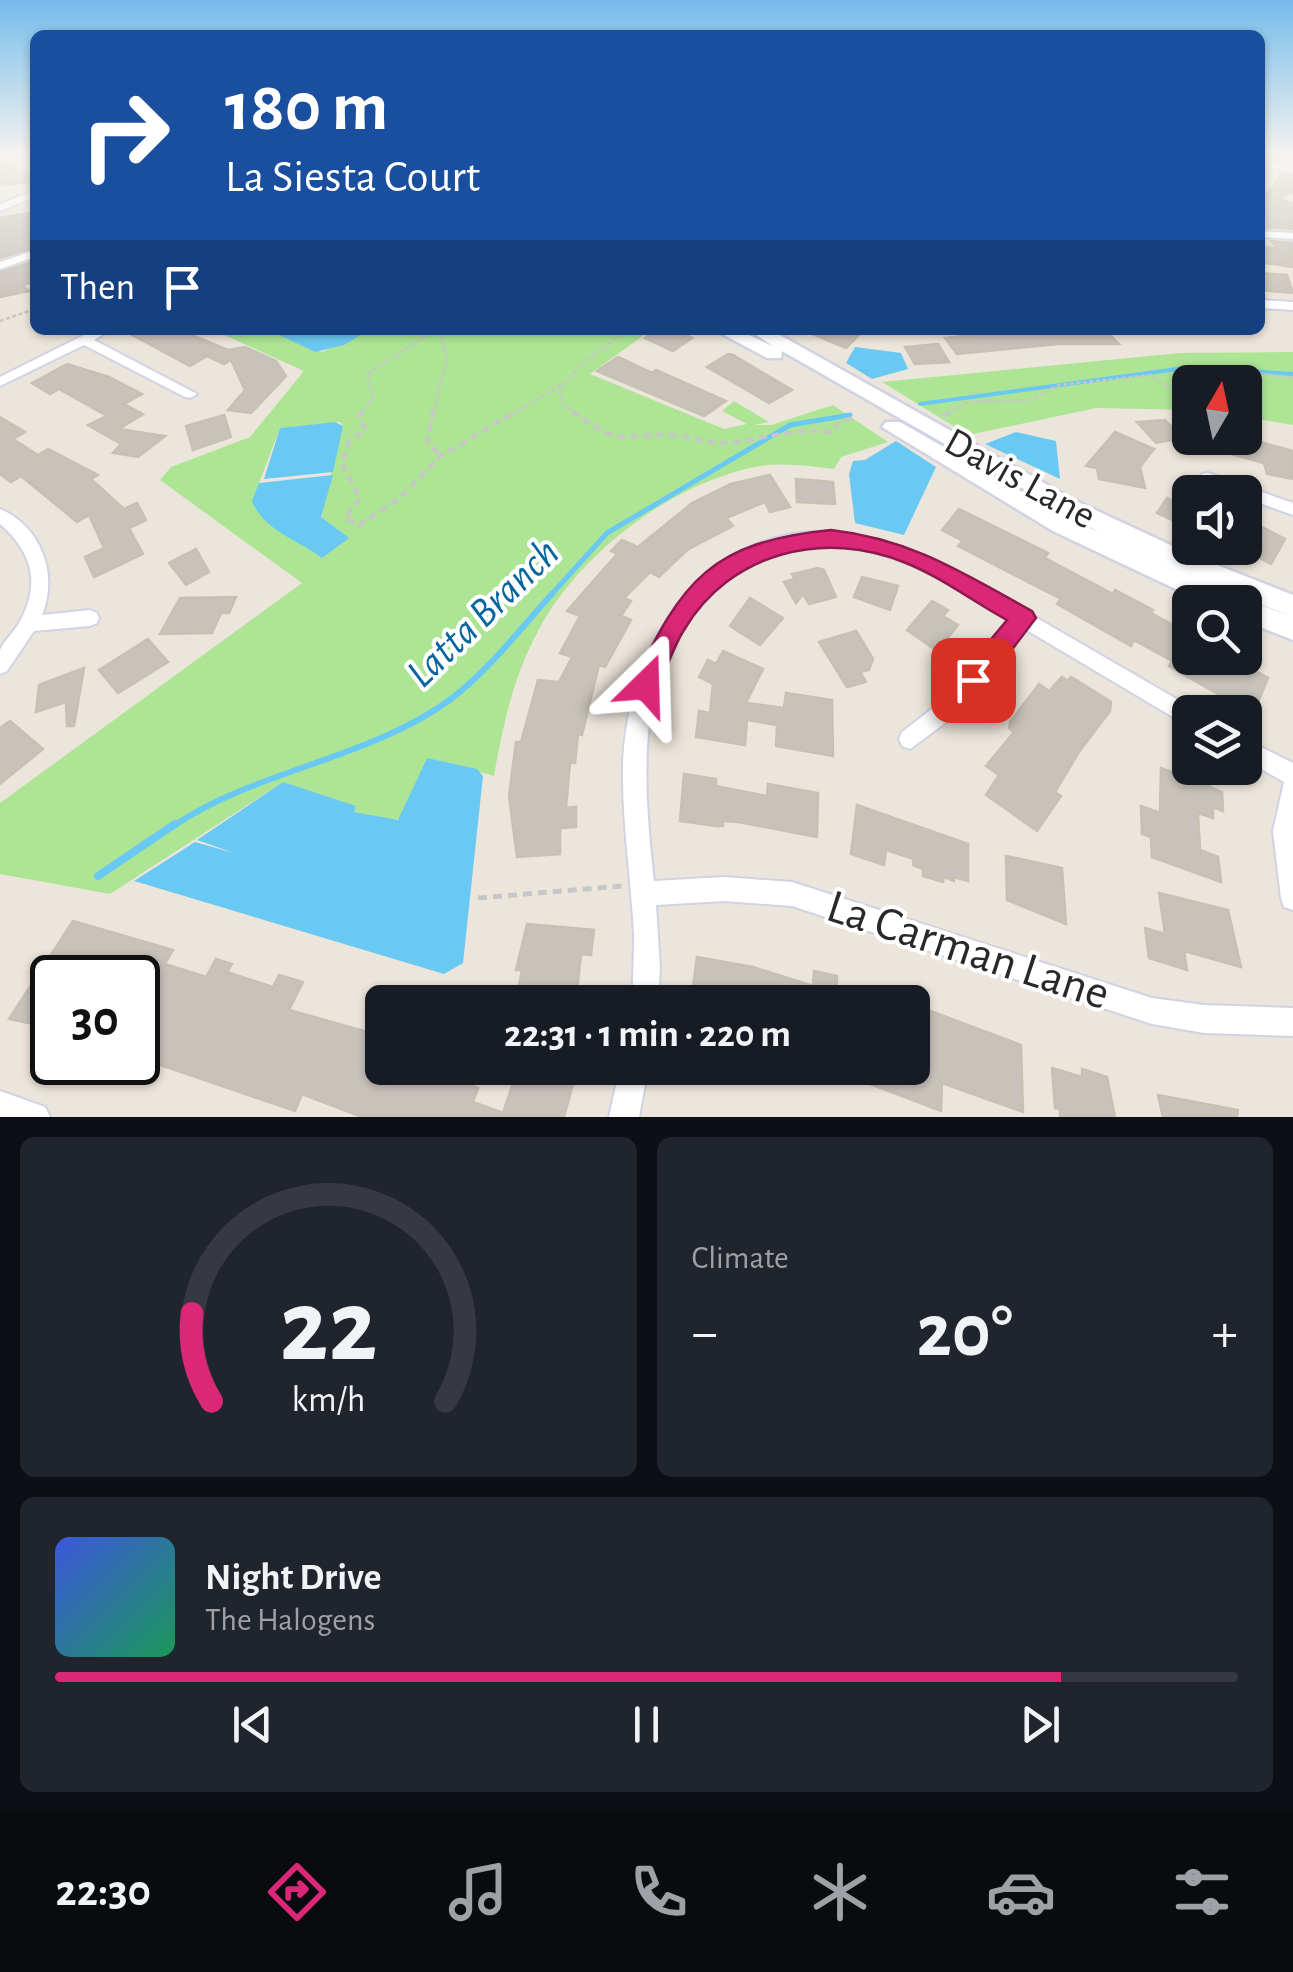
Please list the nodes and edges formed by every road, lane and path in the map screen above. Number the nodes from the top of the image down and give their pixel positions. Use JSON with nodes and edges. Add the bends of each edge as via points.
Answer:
{"nodes":[{"id":1,"x":1265,"y":234,"type":"edge"},
{"id":2,"x":1293,"y":236,"type":"edge"},
{"id":3,"x":30,"y":255,"type":"edge"},
{"id":4,"x":0,"y":266,"type":"edge"},
{"id":5,"x":1265,"y":304,"type":"edge"},
{"id":6,"x":1293,"y":306,"type":"edge"},
{"id":7,"x":30,"y":311,"type":"edge"},
{"id":8,"x":0,"y":320,"type":"edge"},
{"id":9,"x":94,"y":335,"type":"edge"},
{"id":10,"x":429,"y":335,"type":"edge"},
{"id":11,"x":441,"y":335,"type":"edge"},
{"id":12,"x":620,"y":335,"type":"edge"},
{"id":13,"x":747,"y":335,"type":"edge"},
{"id":14,"x":748,"y":335,"type":"edge"},
{"id":15,"x":84,"y":340,"type":"junction"},
{"id":16,"x":1262,"y":373,"type":"edge"},
{"id":17,"x":1293,"y":378,"type":"edge"},
{"id":18,"x":0,"y":382,"type":"edge"},
{"id":19,"x":564,"y":383,"type":"junction"},
{"id":20,"x":1172,"y":387,"type":"edge"},
{"id":21,"x":190,"y":394,"type":"dead end"},
{"id":22,"x":854,"y":418,"type":"dead end"},
{"id":23,"x":939,"y":418,"type":"dead end"},
{"id":24,"x":441,"y":456,"type":"junction"},
{"id":25,"x":1262,"y":498,"type":"edge"},
{"id":26,"x":1293,"y":509,"type":"edge"},
{"id":27,"x":0,"y":515,"type":"edge"},
{"id":28,"x":1190,"y":585,"type":"edge"},
{"id":29,"x":1293,"y":606,"type":"edge"},
{"id":30,"x":1262,"y":617,"type":"edge"},
{"id":31,"x":90,"y":618,"type":"dead end"},
{"id":32,"x":1024,"y":618,"type":"junction"},
{"id":33,"x":29,"y":624,"type":"junction"},
{"id":34,"x":1293,"y":629,"type":"edge"},
{"id":35,"x":0,"y":666,"type":"edge"},
{"id":36,"x":1172,"y":705,"type":"edge"},
{"id":37,"x":910,"y":739,"type":"dead end"},
{"id":38,"x":1262,"y":758,"type":"edge"},
{"id":39,"x":1293,"y":775,"type":"edge"},
{"id":40,"x":1293,"y":788,"type":"edge"},
{"id":41,"x":642,"y":890,"type":"junction"},
{"id":42,"x":478,"y":898,"type":"dead end"},
{"id":43,"x":1293,"y":898,"type":"edge"},
{"id":44,"x":645,"y":985,"type":"edge"},
{"id":45,"x":1293,"y":1022,"type":"edge"},
{"id":46,"x":631,"y":1085,"type":"edge"},
{"id":47,"x":0,"y":1105,"type":"edge"},
{"id":48,"x":34,"y":1117,"type":"edge"},
{"id":49,"x":624,"y":1117,"type":"edge"}],
"edges":[{"from":1,"to":2,"type":"street"},
{"from":3,"to":4,"type":"street"},
{"from":5,"to":6,"type":"street"},
{"from":7,"to":8,"type":"path"},
{"from":9,"to":15,"type":"street"},
{"from":10,"to":24,"type":"path","via":[[367,374],[372,397],[359,416],[365,429],[348,442],[342,464],[360,498],[345,518],[359,525],[398,499]]},
{"from":11,"to":24,"type":"path","via":[[447,375],[428,418],[427,442]]},
{"from":12,"to":19,"type":"path"},
{"from":13,"to":28,"type":"street","name":"Davis Lane","via":[[1060,526]]},
{"from":14,"to":29,"type":"street","name":"Davis Lane","via":[[1070,508]]},
{"from":15,"to":18,"type":"street"},
{"from":15,"to":21,"type":"street"},
{"from":16,"to":17,"type":"path"},
{"from":19,"to":22,"type":"path","via":[[563,405],[608,436],[633,440],[673,434],[719,443],[765,440],[830,432]]},
{"from":19,"to":24,"type":"path"},
{"from":20,"to":23,"type":"path","via":[[1151,376],[1094,379],[1059,385],[1030,400],[967,402]]},
{"from":25,"to":26,"type":"street"},
{"from":27,"to":33,"type":"street","via":[[28,537],[41,568]]},
{"from":30,"to":34,"type":"street"},
{"from":31,"to":33,"type":"street"},
{"from":32,"to":36,"type":"street"},
{"from":32,"to":37,"type":"street","via":[[954,705]]},
{"from":32,"to":41,"type":"street","via":[[916,557],[860,540],[787,541],[728,567],[699,590],[669,632],[640,705],[635,769]]},
{"from":33,"to":35,"type":"street"},
{"from":38,"to":39,"type":"street"},
{"from":40,"to":43,"type":"street","via":[[1285,848]]},
{"from":41,"to":42,"type":"path"},
{"from":41,"to":44,"type":"street"},
{"from":41,"to":45,"type":"street","name":"La Carman Lane","via":[[792,894],[1152,1011]]},
{"from":46,"to":49,"type":"street"},
{"from":47,"to":48,"type":"street"}]}
